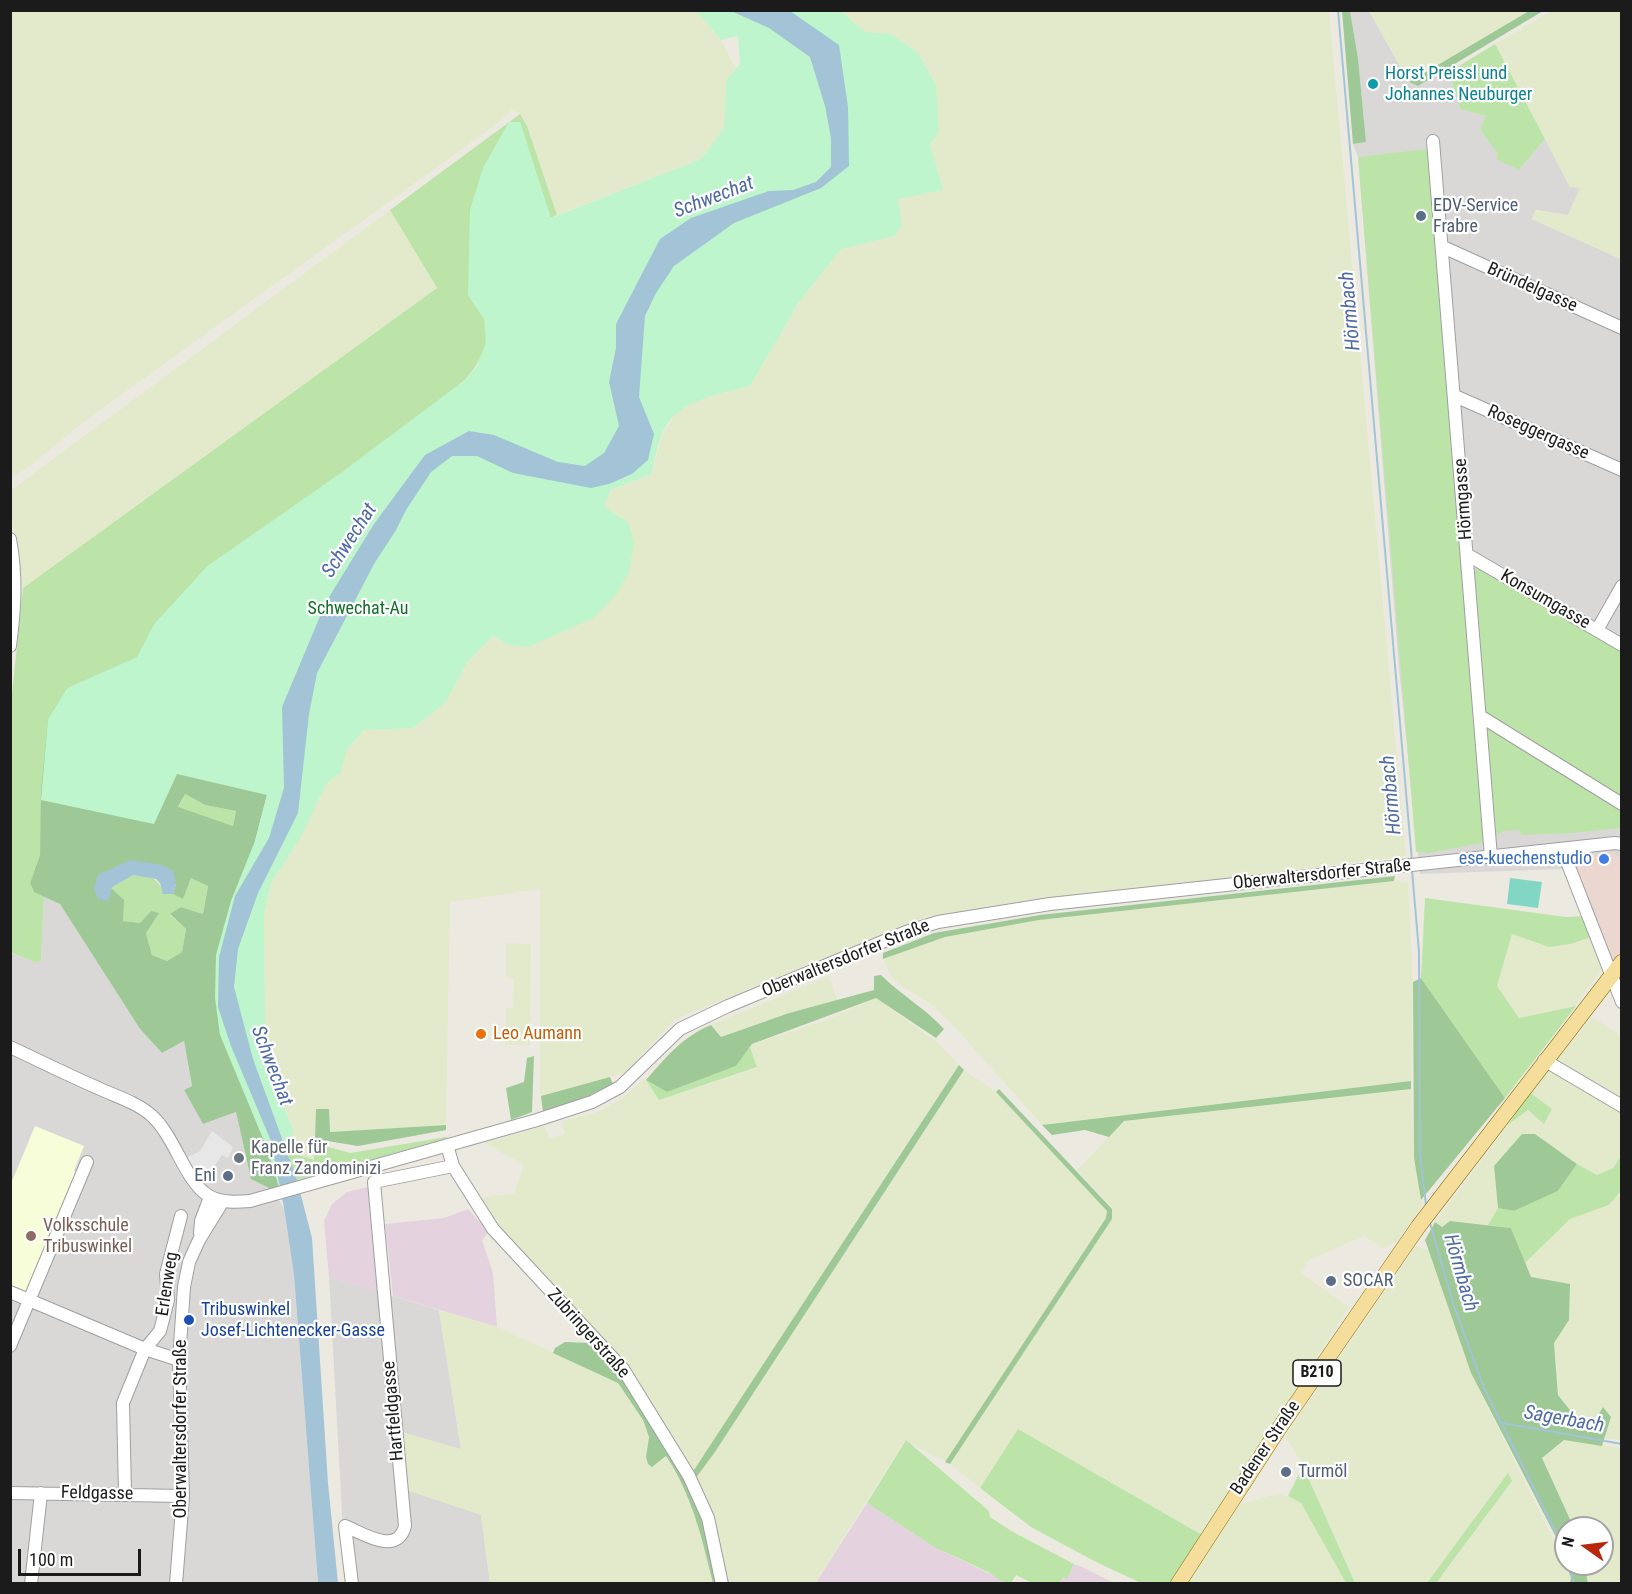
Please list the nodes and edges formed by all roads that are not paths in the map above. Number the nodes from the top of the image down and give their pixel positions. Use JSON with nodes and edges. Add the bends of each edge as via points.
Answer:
{"nodes":[{"id":1,"x":1433,"y":141,"type":"dead end"},
{"id":2,"x":1443,"y":247,"type":"junction"},
{"id":3,"x":1622,"y":328,"type":"edge"},
{"id":4,"x":1455,"y":396,"type":"junction"},
{"id":5,"x":1622,"y":470,"type":"edge"},
{"id":6,"x":10,"y":540,"type":"edge"},
{"id":7,"x":1468,"y":555,"type":"junction"},
{"id":8,"x":1622,"y":586,"type":"edge"},
{"id":9,"x":1597,"y":630,"type":"junction"},
{"id":10,"x":1622,"y":645,"type":"edge"},
{"id":11,"x":10,"y":646,"type":"edge"},
{"id":12,"x":1480,"y":716,"type":"junction"},
{"id":13,"x":1622,"y":804,"type":"edge"},
{"id":14,"x":1622,"y":844,"type":"edge"},
{"id":15,"x":1562,"y":849,"type":"junction"},
{"id":16,"x":1491,"y":857,"type":"junction"},
{"id":17,"x":1622,"y":962,"type":"edge"},
{"id":18,"x":1612,"y":974,"type":"junction"},
{"id":19,"x":1622,"y":1002,"type":"edge"},
{"id":20,"x":10,"y":1047,"type":"edge"},
{"id":21,"x":1544,"y":1060,"type":"junction"},
{"id":22,"x":1622,"y":1106,"type":"edge"},
{"id":23,"x":447,"y":1145,"type":"junction"},
{"id":24,"x":87,"y":1162,"type":"dead end"},
{"id":25,"x":453,"y":1166,"type":"junction"},
{"id":26,"x":192,"y":1177,"type":"junction"},
{"id":27,"x":210,"y":1197,"type":"junction"},
{"id":28,"x":223,"y":1201,"type":"junction"},
{"id":29,"x":181,"y":1216,"type":"dead end"},
{"id":30,"x":201,"y":1221,"type":"junction"},
{"id":31,"x":199,"y":1240,"type":"junction"},
{"id":32,"x":10,"y":1293,"type":"edge"},
{"id":33,"x":29,"y":1300,"type":"junction"},
{"id":34,"x":10,"y":1346,"type":"edge"},
{"id":35,"x":145,"y":1349,"type":"junction"},
{"id":36,"x":179,"y":1360,"type":"junction"},
{"id":37,"x":10,"y":1493,"type":"edge"},
{"id":38,"x":42,"y":1493,"type":"junction"},
{"id":39,"x":125,"y":1494,"type":"junction"},
{"id":40,"x":183,"y":1496,"type":"junction"},
{"id":41,"x":31,"y":1584,"type":"edge"},
{"id":42,"x":176,"y":1584,"type":"edge"},
{"id":43,"x":352,"y":1584,"type":"edge"},
{"id":44,"x":722,"y":1584,"type":"edge"},
{"id":45,"x":1178,"y":1584,"type":"edge"}],
"edges":[{"from":1,"to":2,"type":"street","name":"Hörmgasse"},
{"from":2,"to":3,"type":"street","name":"Bründelgasse"},
{"from":2,"to":4,"type":"street","name":"Hörmgasse"},
{"from":4,"to":5,"type":"street","name":"Roseggergasse"},
{"from":4,"to":7,"type":"street","name":"Hörmgasse"},
{"from":6,"to":11,"type":"street","via":[[16,600]]},
{"from":7,"to":9,"type":"street","name":"Konsumgasse"},
{"from":7,"to":12,"type":"street","name":"Hörmgasse"},
{"from":8,"to":9,"type":"street"},
{"from":9,"to":10,"type":"street","name":"Konsumgasse"},
{"from":12,"to":13,"type":"street"},
{"from":12,"to":16,"type":"street","name":"Hörmgasse"},
{"from":14,"to":15,"type":"street","name":"Oberwaltersdorfer Straße"},
{"from":15,"to":16,"type":"street","name":"Oberwaltersdorfer Straße"},
{"from":15,"to":18,"type":"street"},
{"from":16,"to":23,"type":"street","name":"Oberwaltersdorfer Straße","via":[[1050,904],[938,922],[906,932],[680,1029],[620,1087],[592,1102]]},
{"from":17,"to":18,"type":"main road","number":"B210"},
{"from":18,"to":19,"type":"street"},
{"from":18,"to":21,"type":"main road","number":"B210"},
{"from":20,"to":26,"type":"street","via":[[150,1115],[168,1134]]},
{"from":21,"to":22,"type":"street"},
{"from":21,"to":45,"type":"main road","name":"Badener Straße","number":"B210","via":[[1398,1255]]},
{"from":23,"to":25,"type":"street"},
{"from":23,"to":28,"type":"street","name":"Oberwaltersdorfer Straße","via":[[250,1202]]},
{"from":24,"to":33,"type":"street"},
{"from":25,"to":43,"type":"street","name":"Hartfeldgasse","via":[[374,1182],[405,1526],[403,1535],[386,1543],[345,1526]]},
{"from":25,"to":44,"type":"street","name":"Zubringerstraße","via":[[493,1229],[623,1370],[689,1476],[708,1518]]},
{"from":26,"to":27,"type":"street"},
{"from":26,"to":30,"type":"street"},
{"from":27,"to":28,"type":"street","name":"Oberwaltersdorfer Straße"},
{"from":27,"to":30,"type":"street"},
{"from":28,"to":31,"type":"street"},
{"from":29,"to":35,"type":"street","name":"Erlenweg","via":[[166,1274],[168,1300],[160,1331]]},
{"from":30,"to":31,"type":"street"},
{"from":31,"to":36,"type":"street","name":"Oberwaltersdorfer Straße","via":[[184,1287]]},
{"from":32,"to":33,"type":"street"},
{"from":33,"to":34,"type":"street"},
{"from":33,"to":35,"type":"street"},
{"from":35,"to":36,"type":"street"},
{"from":35,"to":39,"type":"street","name":"Erlenweg","via":[[123,1403]]},
{"from":36,"to":40,"type":"street","name":"Oberwaltersdorfer Straße"},
{"from":37,"to":38,"type":"street","name":"Feldgasse"},
{"from":38,"to":39,"type":"street","name":"Feldgasse"},
{"from":38,"to":41,"type":"street"},
{"from":39,"to":40,"type":"street","name":"Feldgasse"},
{"from":40,"to":42,"type":"street","name":"Oberwaltersdorfer Straße"}]}
